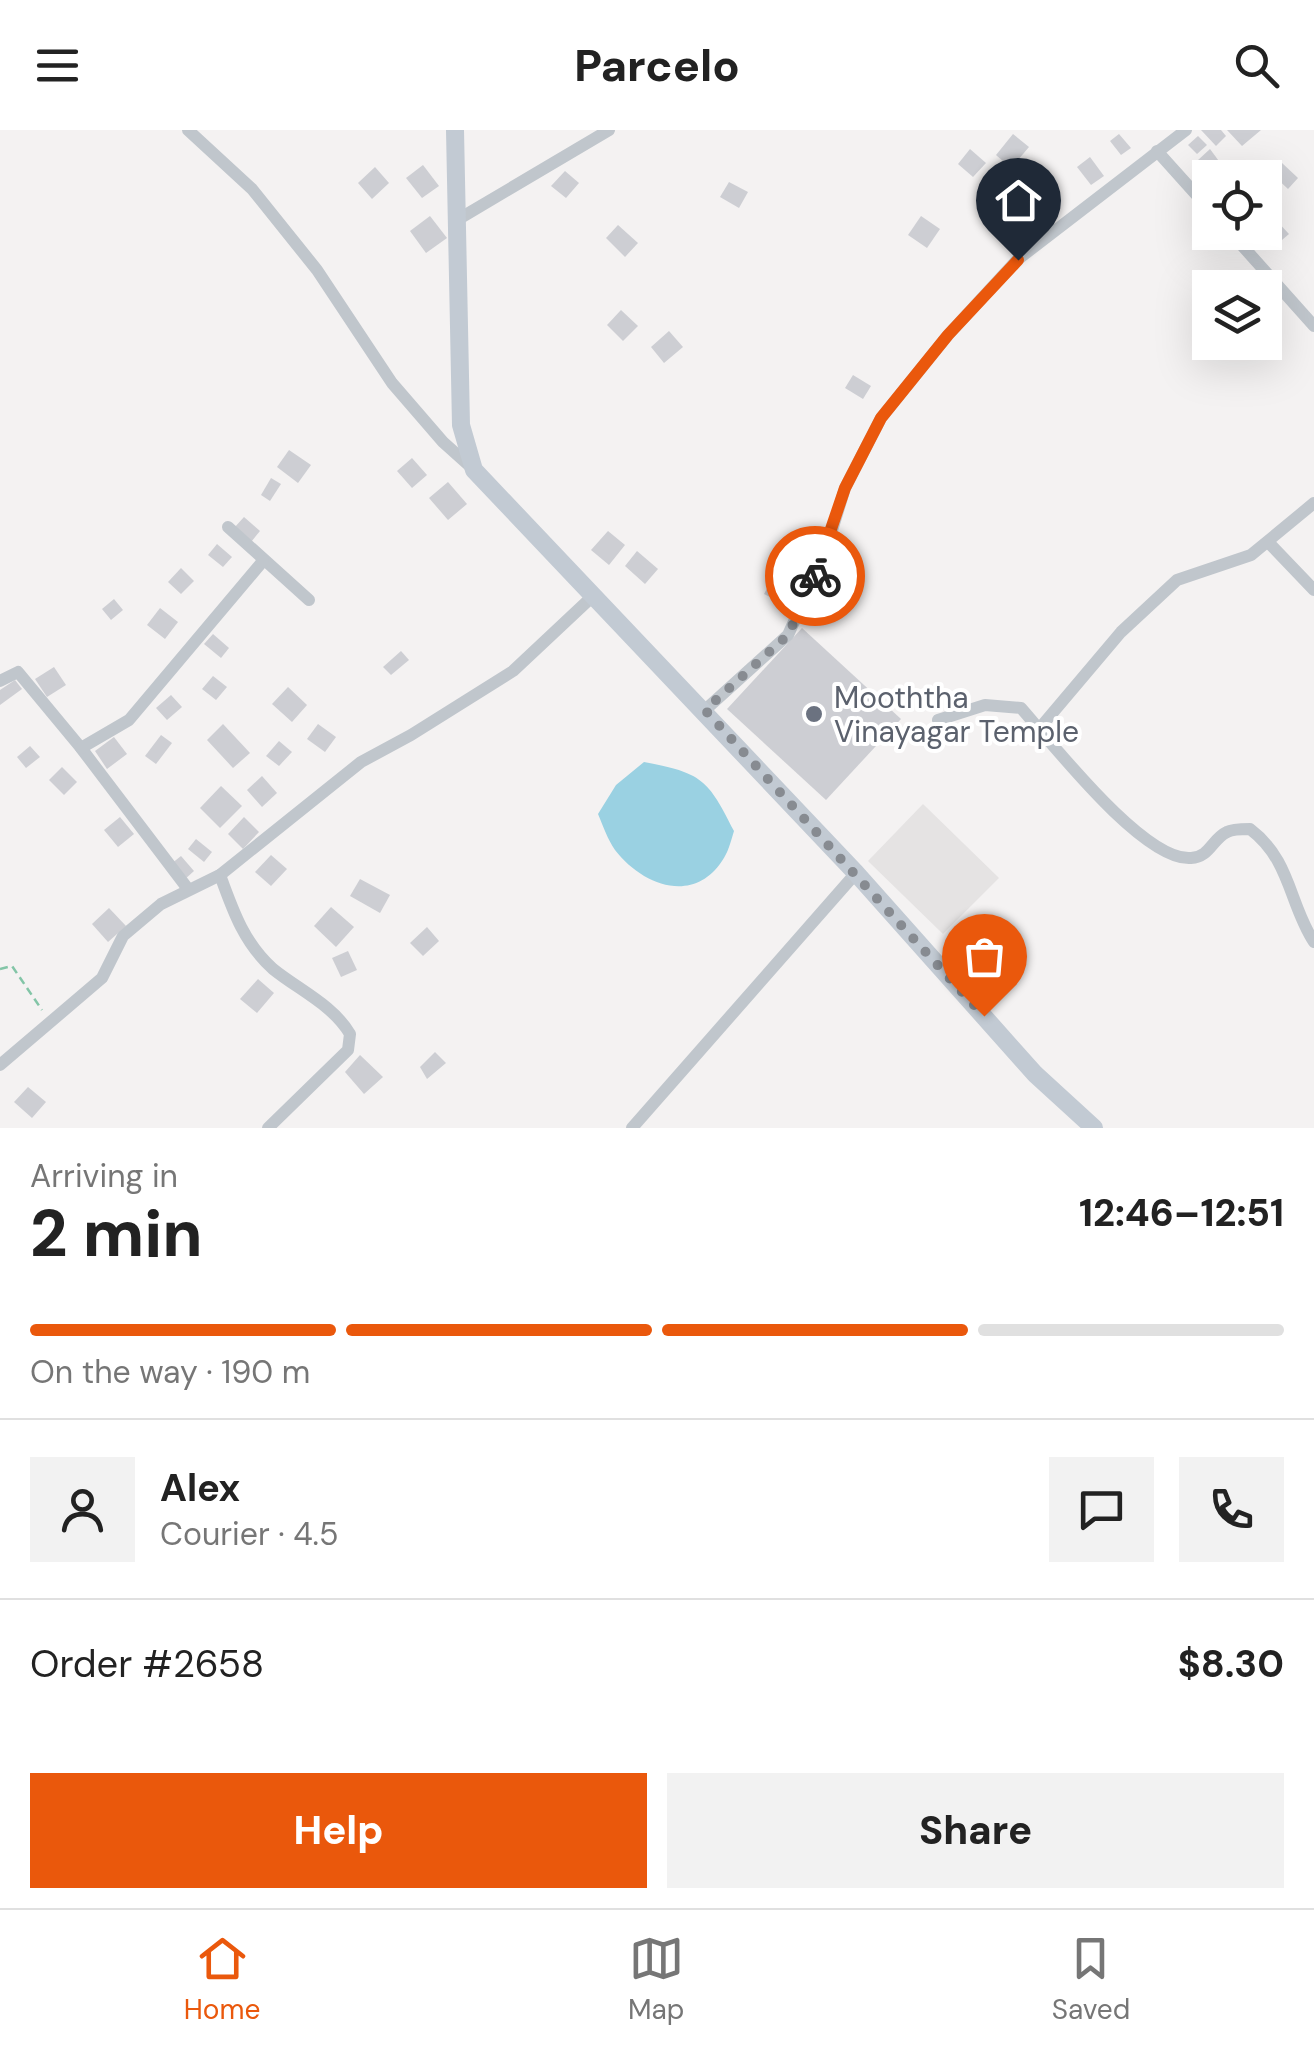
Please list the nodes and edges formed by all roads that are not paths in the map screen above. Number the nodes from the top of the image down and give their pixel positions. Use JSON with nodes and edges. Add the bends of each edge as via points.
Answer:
{"nodes":[{"id":1,"x":188,"y":130,"type":"edge"},
{"id":2,"x":455,"y":130,"type":"edge"},
{"id":3,"x":609,"y":130,"type":"edge"},
{"id":4,"x":1186,"y":130,"type":"edge"},
{"id":5,"x":1157,"y":151,"type":"junction"},
{"id":6,"x":1192,"y":190,"type":"edge"},
{"id":7,"x":457,"y":220,"type":"junction"},
{"id":8,"x":1246,"y":250,"type":"edge"},
{"id":9,"x":1314,"y":326,"type":"edge"},
{"id":10,"x":474,"y":470,"type":"junction"},
{"id":11,"x":1314,"y":503,"type":"edge"},
{"id":12,"x":228,"y":527,"type":"dead end"},
{"id":13,"x":1268,"y":542,"type":"junction"},
{"id":14,"x":263,"y":561,"type":"junction"},
{"id":15,"x":1314,"y":590,"type":"edge"},
{"id":16,"x":594,"y":595,"type":"junction"},
{"id":17,"x":309,"y":600,"type":"dead end"},
{"id":18,"x":0,"y":682,"type":"edge"},
{"id":19,"x":705,"y":710,"type":"junction"},
{"id":20,"x":938,"y":720,"type":"dead end"},
{"id":21,"x":1040,"y":729,"type":"junction"},
{"id":22,"x":81,"y":748,"type":"junction"},
{"id":23,"x":856,"y":873,"type":"junction"},
{"id":24,"x":220,"y":875,"type":"junction"},
{"id":25,"x":188,"y":889,"type":"junction"},
{"id":26,"x":1314,"y":942,"type":"edge"},
{"id":27,"x":0,"y":1065,"type":"edge"},
{"id":28,"x":268,"y":1128,"type":"edge"},
{"id":29,"x":632,"y":1128,"type":"edge"},
{"id":30,"x":1094,"y":1128,"type":"edge"}],
"edges":[{"from":1,"to":10,"type":"street","via":[[252,189],[317,270],[392,383]]},
{"from":2,"to":7,"type":"main road"},
{"from":3,"to":7,"type":"street"},
{"from":4,"to":5,"type":"street"},
{"from":5,"to":6,"type":"street"},
{"from":5,"to":19,"type":"street","via":[[1018,260],[948,335],[881,418],[845,488],[788,635]]},
{"from":7,"to":10,"type":"main road","via":[[460,425]]},
{"from":8,"to":9,"type":"street"},
{"from":10,"to":16,"type":"main road"},
{"from":11,"to":13,"type":"street"},
{"from":12,"to":14,"type":"street"},
{"from":13,"to":15,"type":"street"},
{"from":13,"to":21,"type":"street","via":[[1251,555],[1176,580],[1121,632]]},
{"from":14,"to":17,"type":"street"},
{"from":14,"to":22,"type":"street","via":[[129,720]]},
{"from":16,"to":19,"type":"main road"},
{"from":16,"to":24,"type":"street","via":[[514,671],[362,762]]},
{"from":18,"to":22,"type":"street","via":[[18,672]]},
{"from":19,"to":23,"type":"main road"},
{"from":20,"to":21,"type":"street","via":[[985,706],[1021,708]]},
{"from":21,"to":26,"type":"street","via":[[1130,830],[1171,855],[1206,854],[1226,832],[1250,829],[1293,887]]},
{"from":22,"to":25,"type":"street"},
{"from":23,"to":29,"type":"street"},
{"from":23,"to":30,"type":"main road","via":[[1036,1074]]},
{"from":24,"to":25,"type":"street"},
{"from":24,"to":28,"type":"street","via":[[240,930],[350,1034],[348,1050]]},
{"from":25,"to":27,"type":"street","via":[[123,936],[102,978]]}]}
